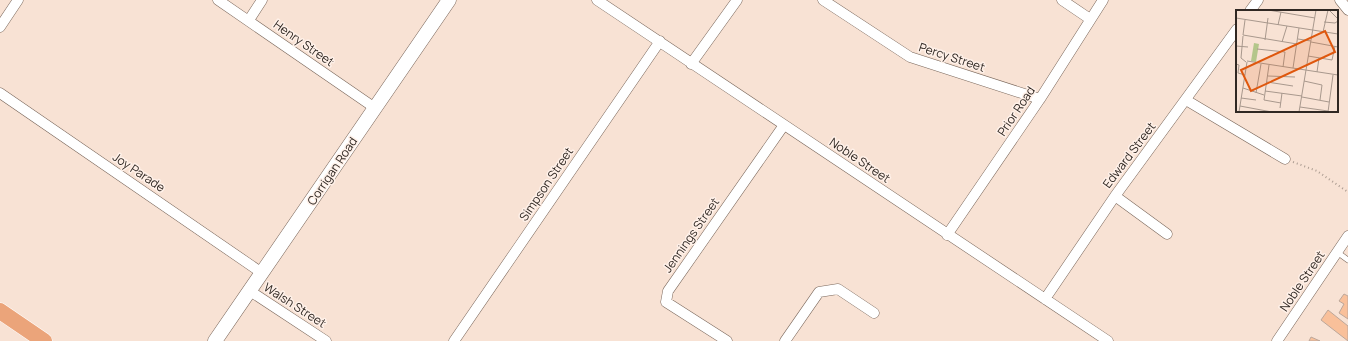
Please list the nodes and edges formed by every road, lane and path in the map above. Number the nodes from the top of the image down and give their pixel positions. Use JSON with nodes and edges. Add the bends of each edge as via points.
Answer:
{"nodes":[{"id":1,"x":18,"y":0,"type":"edge"},
{"id":2,"x":218,"y":0,"type":"edge"},
{"id":3,"x":262,"y":0,"type":"edge"},
{"id":4,"x":450,"y":0,"type":"edge"},
{"id":5,"x":597,"y":0,"type":"edge"},
{"id":6,"x":737,"y":0,"type":"edge"},
{"id":7,"x":823,"y":0,"type":"edge"},
{"id":8,"x":1062,"y":0,"type":"edge"},
{"id":9,"x":1103,"y":0,"type":"edge"},
{"id":10,"x":1258,"y":0,"type":"edge"},
{"id":11,"x":1340,"y":0,"type":"edge"},
{"id":12,"x":1251,"y":10,"type":"edge"},
{"id":13,"x":1348,"y":10,"type":"edge"},
{"id":14,"x":1090,"y":19,"type":"junction"},
{"id":15,"x":249,"y":20,"type":"junction"},
{"id":16,"x":0,"y":27,"type":"edge"},
{"id":17,"x":1236,"y":30,"type":"edge"},
{"id":18,"x":660,"y":41,"type":"junction"},
{"id":19,"x":691,"y":64,"type":"junction"},
{"id":20,"x":0,"y":93,"type":"edge"},
{"id":21,"x":1040,"y":100,"type":"junction"},
{"id":22,"x":1186,"y":100,"type":"junction"},
{"id":23,"x":375,"y":108,"type":"junction"},
{"id":24,"x":784,"y":126,"type":"junction"},
{"id":25,"x":1285,"y":159,"type":"joint"},
{"id":26,"x":1348,"y":192,"type":"edge"},
{"id":27,"x":1115,"y":196,"type":"junction"},
{"id":28,"x":1167,"y":234,"type":"dead end"},
{"id":29,"x":948,"y":235,"type":"junction"},
{"id":30,"x":1348,"y":236,"type":"edge"},
{"id":31,"x":1337,"y":252,"type":"junction"},
{"id":32,"x":1348,"y":260,"type":"edge"},
{"id":33,"x":262,"y":273,"type":"junction"},
{"id":34,"x":250,"y":291,"type":"junction"},
{"id":35,"x":1045,"y":299,"type":"junction"},
{"id":36,"x":0,"y":311,"type":"edge"},
{"id":37,"x":874,"y":313,"type":"dead end"},
{"id":38,"x":459,"y":339,"type":"edge"},
{"id":39,"x":39,"y":340,"type":"edge"},
{"id":40,"x":215,"y":341,"type":"edge"},
{"id":41,"x":326,"y":341,"type":"edge"},
{"id":42,"x":728,"y":341,"type":"edge"},
{"id":43,"x":785,"y":341,"type":"edge"},
{"id":44,"x":1108,"y":341,"type":"edge"},
{"id":45,"x":1277,"y":341,"type":"edge"}],
"edges":[{"from":1,"to":16,"type":"street"},
{"from":2,"to":15,"type":"street","name":"Henry Street"},
{"from":3,"to":15,"type":"street"},
{"from":4,"to":23,"type":"main road","name":"Corrigan Road"},
{"from":5,"to":18,"type":"street","name":"Noble Street"},
{"from":6,"to":19,"type":"street"},
{"from":7,"to":21,"type":"street","name":"Percy Street","via":[[910,57]]},
{"from":8,"to":14,"type":"street"},
{"from":9,"to":14,"type":"street","name":"Prior Road"},
{"from":10,"to":12,"type":"street"},
{"from":11,"to":13,"type":"street"},
{"from":14,"to":21,"type":"street","name":"Prior Road"},
{"from":15,"to":23,"type":"street","name":"Henry Street"},
{"from":17,"to":22,"type":"street","name":"Edward Street"},
{"from":18,"to":19,"type":"street","name":"Noble Street"},
{"from":18,"to":38,"type":"street","name":"Simpson Street"},
{"from":19,"to":24,"type":"street","name":"Noble Street"},
{"from":20,"to":33,"type":"street","name":"Joy Parade"},
{"from":21,"to":29,"type":"street","name":"Prior Road"},
{"from":22,"to":25,"type":"street"},
{"from":22,"to":27,"type":"street","name":"Edward Street"},
{"from":23,"to":33,"type":"main road","name":"Corrigan Road"},
{"from":24,"to":29,"type":"street","name":"Noble Street"},
{"from":24,"to":42,"type":"street","name":"Jennings Street","via":[[668,291],[666,302]]},
{"from":25,"to":26,"type":"path","via":[[1317,171]]},
{"from":27,"to":28,"type":"street"},
{"from":27,"to":35,"type":"street","name":"Edward Street"},
{"from":29,"to":35,"type":"street","name":"Noble Street"},
{"from":30,"to":31,"type":"street","name":"Noble Street"},
{"from":31,"to":32,"type":"lane"},
{"from":31,"to":45,"type":"street","name":"Noble Street"},
{"from":33,"to":34,"type":"main road","name":"Corrigan Road"},
{"from":34,"to":40,"type":"main road","name":"Corrigan Road"},
{"from":34,"to":41,"type":"street","name":"Walsh Street"},
{"from":35,"to":44,"type":"street","name":"Noble Street"},
{"from":36,"to":39,"type":"main road"},
{"from":37,"to":43,"type":"street","via":[[838,289],[819,292]]}]}
